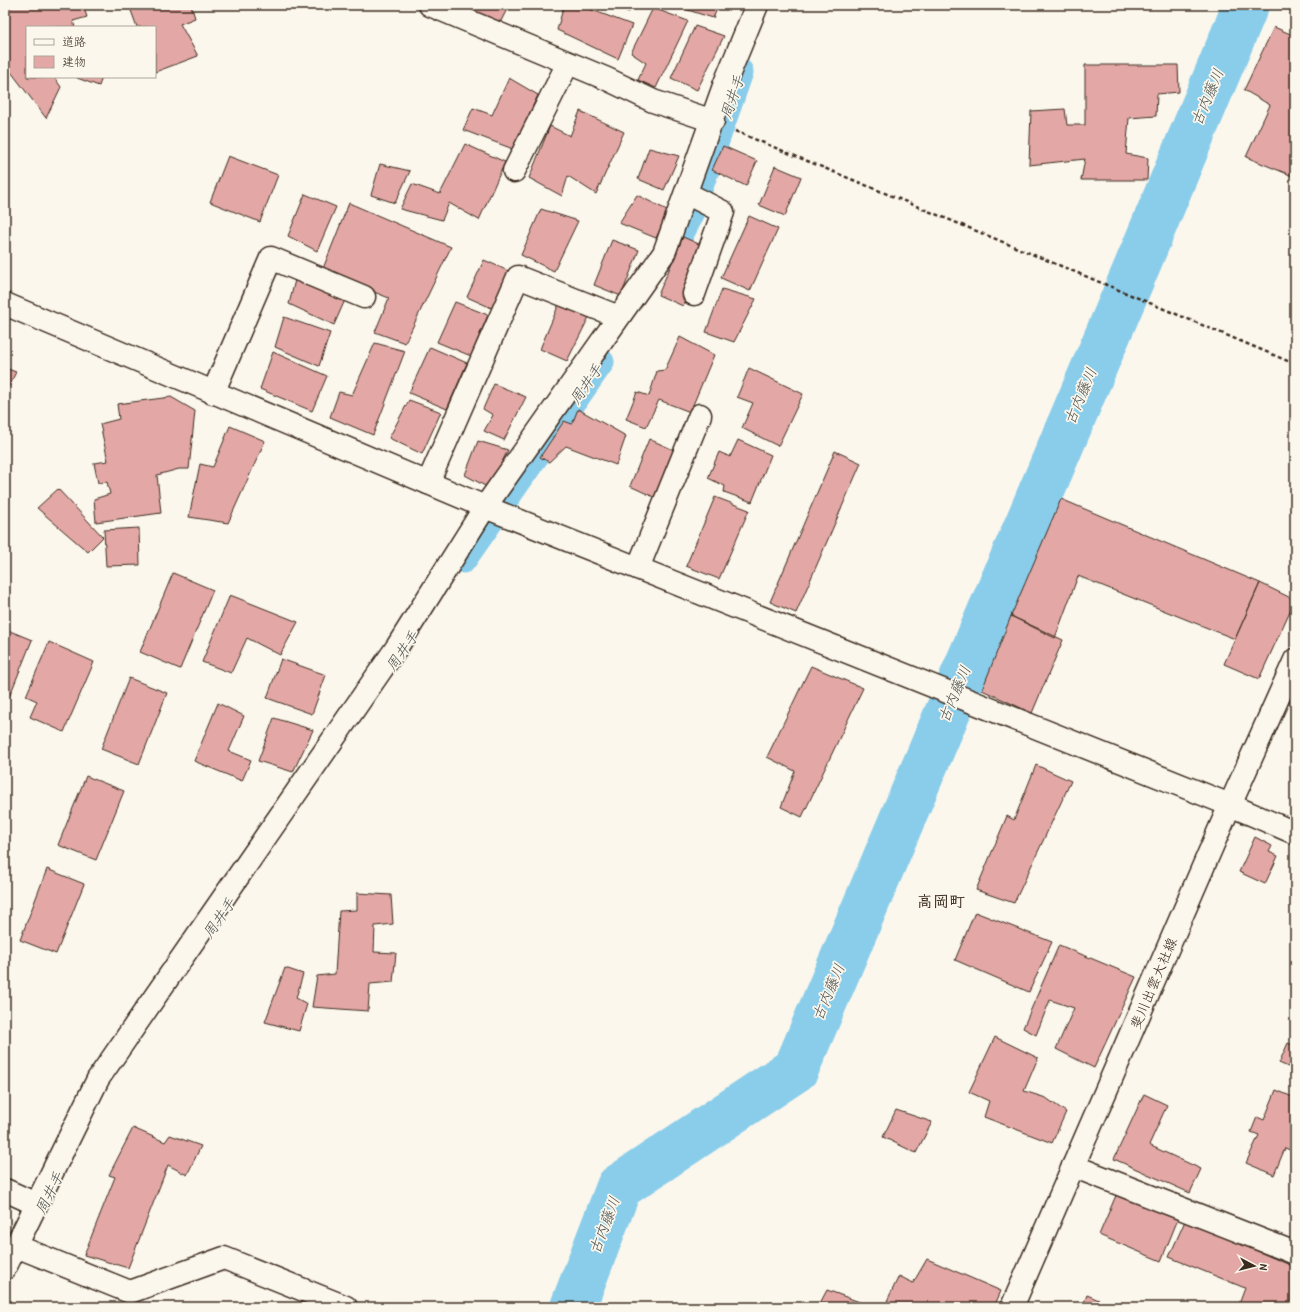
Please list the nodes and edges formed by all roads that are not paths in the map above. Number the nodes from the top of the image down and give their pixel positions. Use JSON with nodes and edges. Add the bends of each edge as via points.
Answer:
{"nodes":[{"id":1,"x":430,"y":5,"type":"edge"},
{"id":2,"x":757,"y":5,"type":"edge"},
{"id":3,"x":568,"y":63,"type":"junction"},
{"id":4,"x":712,"y":121,"type":"junction"},
{"id":5,"x":514,"y":171,"type":"dead end"},
{"id":6,"x":686,"y":193,"type":"junction"},
{"id":7,"x":694,"y":294,"type":"dead end"},
{"id":8,"x":364,"y":297,"type":"dead end"},
{"id":9,"x":5,"y":304,"type":"edge"},
{"id":10,"x":620,"y":317,"type":"junction"},
{"id":11,"x":213,"y":393,"type":"junction"},
{"id":12,"x":700,"y":415,"type":"dead end"},
{"id":13,"x":428,"y":484,"type":"junction"},
{"id":14,"x":485,"y":507,"type":"junction"},
{"id":15,"x":638,"y":568,"type":"junction"},
{"id":16,"x":1295,"y":660,"type":"edge"},
{"id":17,"x":1230,"y":805,"type":"junction"},
{"id":18,"x":1295,"y":833,"type":"edge"},
{"id":19,"x":1073,"y":1166,"type":"junction"},
{"id":20,"x":5,"y":1190,"type":"edge"},
{"id":21,"x":36,"y":1204,"type":"junction"},
{"id":22,"x":16,"y":1246,"type":"junction"},
{"id":23,"x":1295,"y":1254,"type":"edge"},
{"id":24,"x":5,"y":1268,"type":"edge"},
{"id":25,"x":346,"y":1307,"type":"edge"},
{"id":26,"x":1012,"y":1307,"type":"edge"}],
"edges":[{"from":1,"to":3,"type":"street"},
{"from":2,"to":4,"type":"street"},
{"from":3,"to":4,"type":"street","via":[[653,101]]},
{"from":3,"to":5,"type":"street"},
{"from":4,"to":6,"type":"street"},
{"from":6,"to":7,"type":"street","via":[[723,212]]},
{"from":6,"to":10,"type":"street","via":[[664,253]]},
{"from":8,"to":11,"type":"street","via":[[271,258]]},
{"from":9,"to":11,"type":"street"},
{"from":10,"to":13,"type":"street","via":[[518,277]]},
{"from":10,"to":14,"type":"street"},
{"from":11,"to":13,"type":"street"},
{"from":12,"to":15,"type":"street"},
{"from":13,"to":14,"type":"street"},
{"from":14,"to":15,"type":"street"},
{"from":14,"to":21,"type":"street","via":[[397,647],[98,1079]]},
{"from":15,"to":17,"type":"street"},
{"from":16,"to":17,"type":"street","name":"斐川出雲大社線"},
{"from":17,"to":18,"type":"street"},
{"from":17,"to":19,"type":"street","name":"斐川出雲大社線"},
{"from":19,"to":23,"type":"street"},
{"from":19,"to":26,"type":"street","name":"斐川出雲大社線"},
{"from":20,"to":21,"type":"street"},
{"from":21,"to":22,"type":"street"},
{"from":22,"to":24,"type":"street"},
{"from":22,"to":25,"type":"street","via":[[130,1292],[224,1258]]}]}
